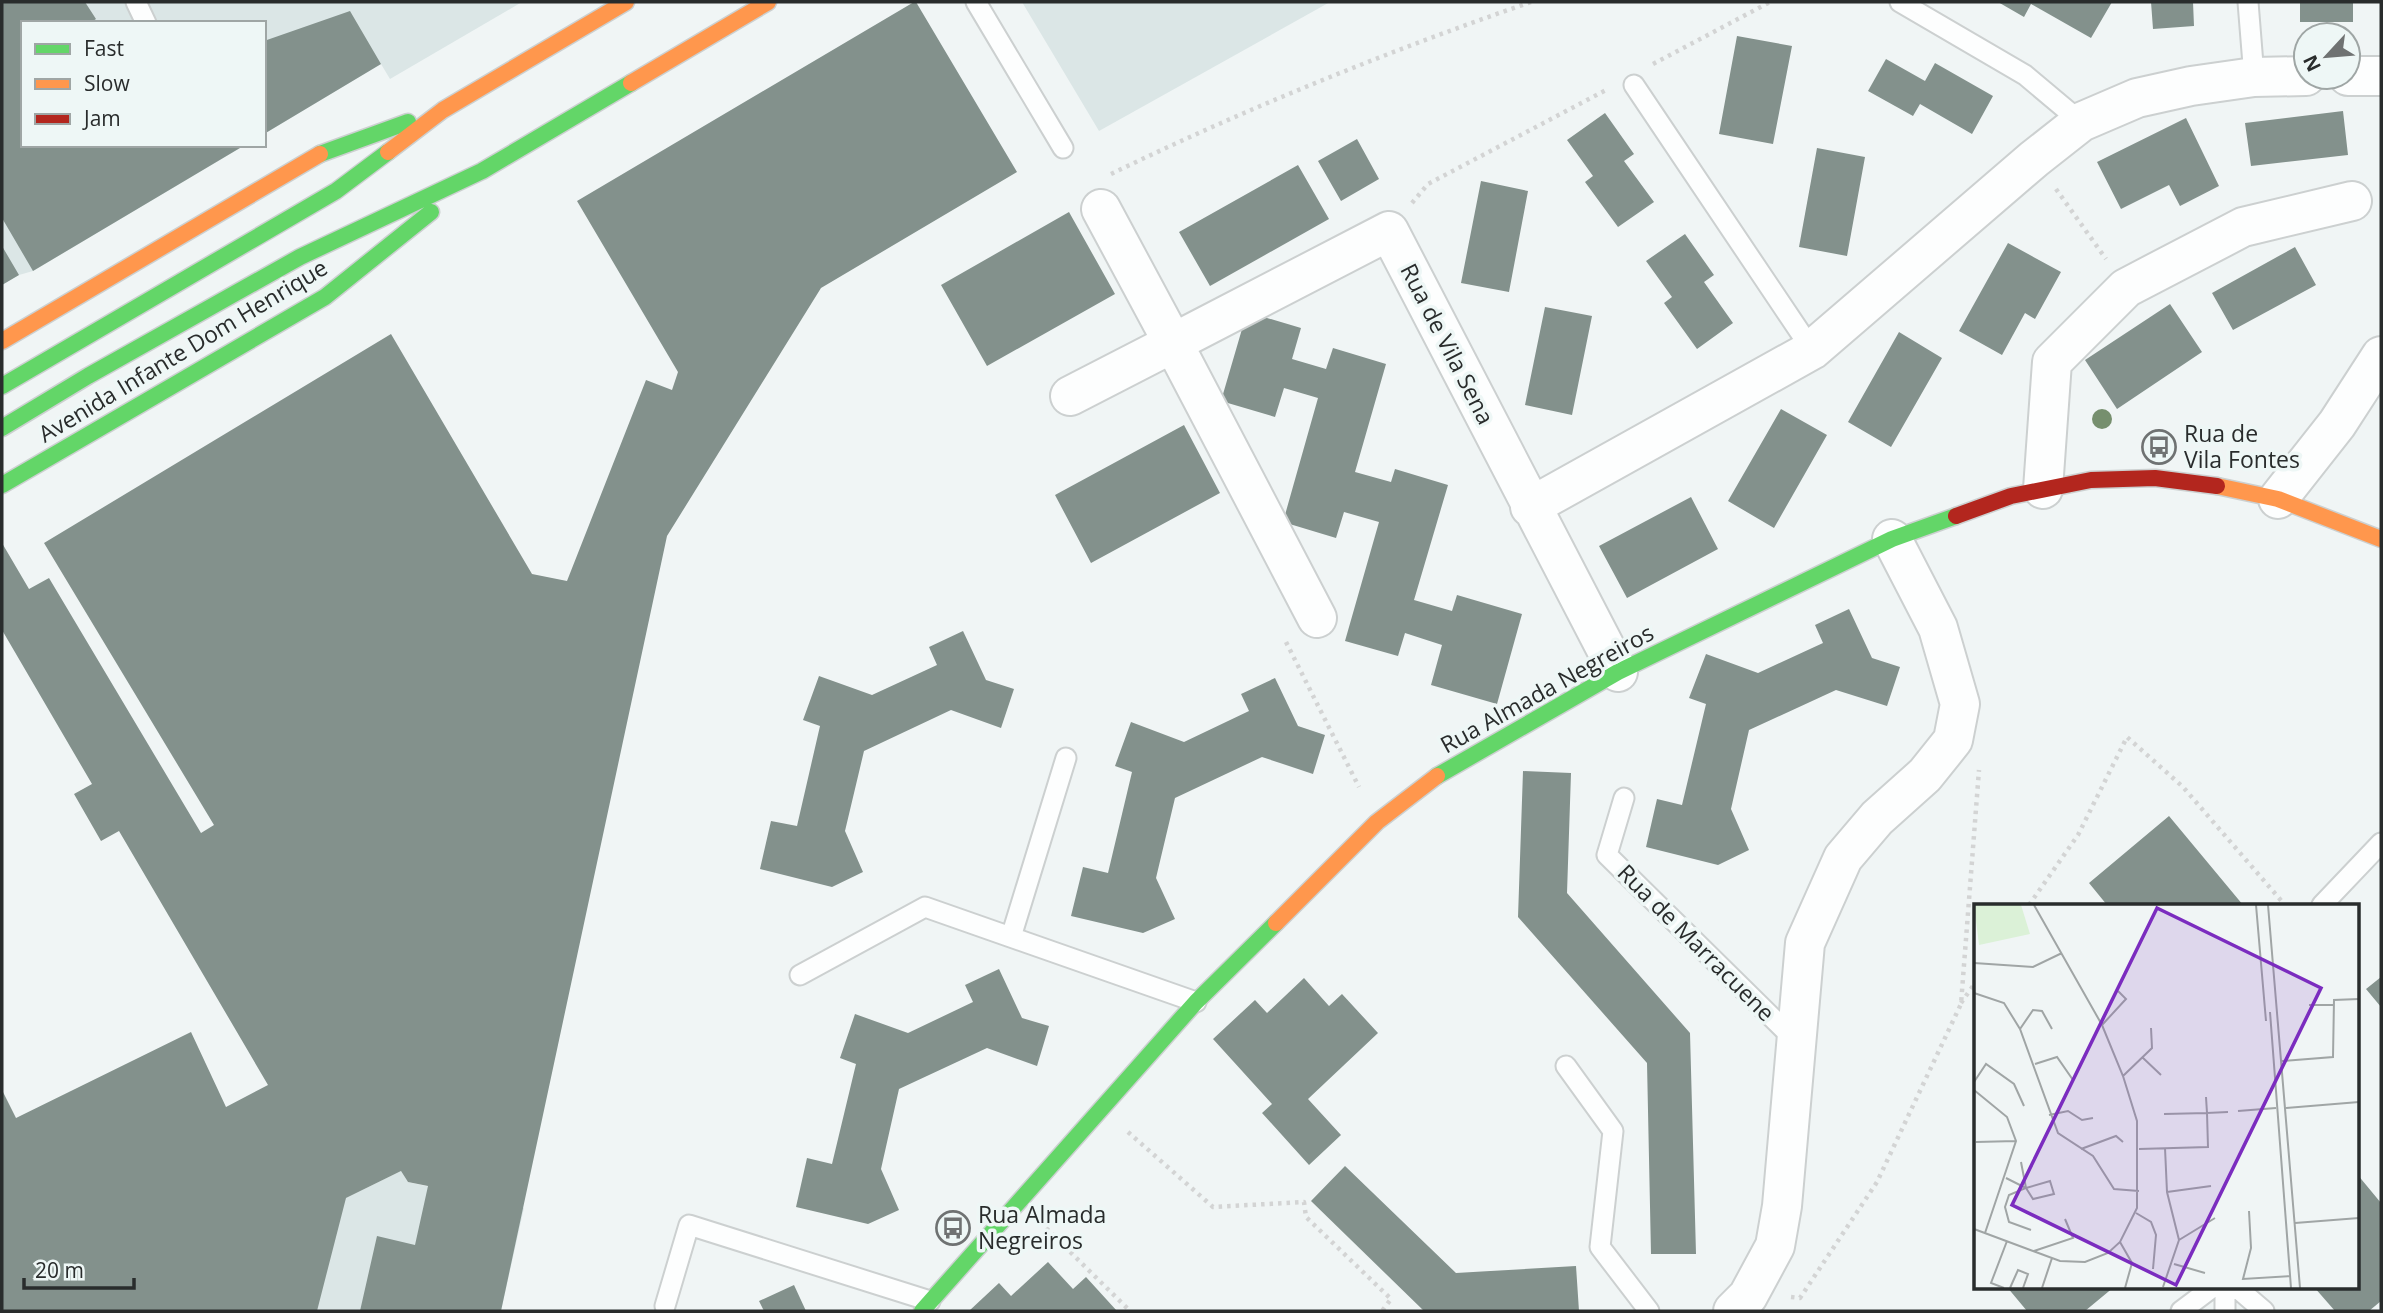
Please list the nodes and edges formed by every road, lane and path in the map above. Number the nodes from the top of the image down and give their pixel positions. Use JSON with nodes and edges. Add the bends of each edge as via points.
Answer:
{"nodes":[{"id":1,"x":136,"y":2,"type":"edge"},
{"id":2,"x":585,"y":2,"type":"edge"},
{"id":3,"x":626,"y":2,"type":"edge"},
{"id":4,"x":768,"y":2,"type":"edge"},
{"id":5,"x":976,"y":2,"type":"edge"},
{"id":6,"x":1531,"y":2,"type":"edge"},
{"id":7,"x":1770,"y":2,"type":"edge"},
{"id":8,"x":1900,"y":2,"type":"edge"},
{"id":9,"x":2248,"y":2,"type":"edge"},
{"id":10,"x":595,"y":20,"type":"junction"},
{"id":11,"x":145,"y":21,"type":"edge"},
{"id":12,"x":1652,"y":65,"type":"dead end"},
{"id":13,"x":2254,"y":76,"type":"junction"},
{"id":14,"x":2292,"y":76,"type":"edge"},
{"id":15,"x":2362,"y":76,"type":"edge"},
{"id":16,"x":2381,"y":76,"type":"edge"},
{"id":17,"x":1625,"y":84,"type":"joint"},
{"id":18,"x":443,"y":110,"type":"junction"},
{"id":19,"x":2081,"y":122,"type":"junction"},
{"id":20,"x":1063,"y":148,"type":"dead end"},
{"id":21,"x":2034,"y":159,"type":"junction"},
{"id":22,"x":482,"y":171,"type":"junction"},
{"id":23,"x":1431,"y":183,"type":"dead end"},
{"id":24,"x":1105,"y":192,"type":"joint"},
{"id":25,"x":2352,"y":201,"type":"dead end"},
{"id":26,"x":2126,"y":288,"type":"junction"},
{"id":27,"x":2,"y":341,"type":"edge"},
{"id":28,"x":1173,"y":343,"type":"junction"},
{"id":29,"x":1812,"y":350,"type":"junction"},
{"id":30,"x":2381,"y":356,"type":"edge"},
{"id":31,"x":2,"y":386,"type":"edge"},
{"id":32,"x":1070,"y":396,"type":"dead end"},
{"id":33,"x":2,"y":428,"type":"edge"},
{"id":34,"x":2,"y":485,"type":"edge"},
{"id":35,"x":2043,"y":488,"type":"junction"},
{"id":36,"x":2278,"y":499,"type":"junction"},
{"id":37,"x":1530,"y":507,"type":"junction"},
{"id":38,"x":1892,"y":539,"type":"junction"},
{"id":39,"x":2381,"y":539,"type":"edge"},
{"id":40,"x":1317,"y":618,"type":"dead end"},
{"id":41,"x":1618,"y":672,"type":"junction"},
{"id":42,"x":1066,"y":758,"type":"dead end"},
{"id":43,"x":1980,"y":761,"type":"dead end"},
{"id":44,"x":1624,"y":798,"type":"dead end"},
{"id":45,"x":2381,"y":843,"type":"edge"},
{"id":46,"x":2030,"y":904,"type":"edge"},
{"id":47,"x":2284,"y":904,"type":"edge"},
{"id":48,"x":2323,"y":904,"type":"edge"},
{"id":49,"x":1011,"y":937,"type":"junction"},
{"id":50,"x":800,"y":975,"type":"dead end"},
{"id":51,"x":1974,"y":984,"type":"edge"},
{"id":52,"x":1196,"y":1002,"type":"junction"},
{"id":53,"x":1961,"y":1004,"type":"junction"},
{"id":54,"x":1798,"y":1043,"type":"junction"},
{"id":55,"x":1566,"y":1066,"type":"dead end"},
{"id":56,"x":1157,"y":1157,"type":"dead end"},
{"id":57,"x":1018,"y":1201,"type":"junction"},
{"id":58,"x":2212,"y":1288,"type":"edge"},
{"id":59,"x":2225,"y":1288,"type":"edge"},
{"id":60,"x":2237,"y":1288,"type":"edge"},
{"id":61,"x":1741,"y":1303,"type":"edge"},
{"id":62,"x":665,"y":1306,"type":"dead end"},
{"id":63,"x":926,"y":1306,"type":"edge"},
{"id":64,"x":1130,"y":1311,"type":"edge"},
{"id":65,"x":1382,"y":1311,"type":"edge"},
{"id":66,"x":1649,"y":1311,"type":"edge"},
{"id":67,"x":2180,"y":1311,"type":"edge"},
{"id":68,"x":2225,"y":1311,"type":"edge"},
{"id":69,"x":2264,"y":1311,"type":"edge"}],
"edges":[{"from":1,"to":11,"type":"lane"},
{"from":2,"to":10,"type":"lane"},
{"from":3,"to":10,"type":"main road"},
{"from":4,"to":22,"type":"main road","name":"Avenida Infante Dom Henrique"},
{"from":5,"to":20,"type":"lane"},
{"from":6,"to":24,"type":"path","via":[[1250,111]]},
{"from":7,"to":12,"type":"path"},
{"from":8,"to":19,"type":"lane","via":[[2025,75]]},
{"from":9,"to":13,"type":"lane"},
{"from":10,"to":18,"type":"main road"},
{"from":13,"to":14,"type":"street"},
{"from":13,"to":19,"type":"street","via":[[2137,98]]},
{"from":15,"to":16,"type":"street"},
{"from":17,"to":23,"type":"path"},
{"from":17,"to":29,"type":"lane"},
{"from":18,"to":27,"type":"main road","via":[[317,155]]},
{"from":18,"to":31,"type":"main road","via":[[336,191]]},
{"from":19,"to":21,"type":"street"},
{"from":21,"to":26,"type":"path"},
{"from":21,"to":29,"type":"street"},
{"from":22,"to":33,"type":"main road","name":"Avenida Infante Dom Henrique","via":[[300,257]]},
{"from":22,"to":34,"type":"main road","name":"Avenida Infante Dom Henrique","via":[[325,297]]},
{"from":24,"to":28,"type":"street"},
{"from":25,"to":26,"type":"street","via":[[2243,227]]},
{"from":26,"to":35,"type":"street","via":[[2052,362]]},
{"from":28,"to":32,"type":"street","name":"Rua de Vila Sena"},
{"from":28,"to":37,"type":"street","name":"Rua de Vila Sena","via":[[1389,231]]},
{"from":28,"to":40,"type":"street"},
{"from":29,"to":37,"type":"street"},
{"from":30,"to":36,"type":"street","via":[[2337,424]]},
{"from":35,"to":36,"type":"main road","name":"Rua Almada Negreiros","via":[[2091,480],[2155,478]]},
{"from":35,"to":38,"type":"main road","name":"Rua Almada Negreiros"},
{"from":36,"to":39,"type":"main road","name":"Rua Almada Negreiros"},
{"from":37,"to":41,"type":"street","name":"Rua de Vila Sena"},
{"from":38,"to":41,"type":"main road","name":"Rua Almada Negreiros"},
{"from":38,"to":54,"type":"street","name":"Rua de Marracuene","via":[[1938,628],[1960,704],[1953,740],[1843,858],[1805,943]]},
{"from":41,"to":52,"type":"main road","name":"Rua Almada Negreiros","via":[[1442,773],[1377,822]]},
{"from":42,"to":49,"type":"lane"},
{"from":43,"to":53,"type":"path"},
{"from":44,"to":54,"type":"lane","name":"Rua de Marracuene","via":[[1607,855]]},
{"from":45,"to":48,"type":"lane"},
{"from":46,"to":47,"type":"path","via":[[2078,835],[2127,737],[2183,787]]},
{"from":49,"to":50,"type":"lane","via":[[925,907]]},
{"from":49,"to":52,"type":"lane"},
{"from":51,"to":53,"type":"path"},
{"from":52,"to":57,"type":"main road","name":"Rua Almada Negreiros"},
{"from":53,"to":61,"type":"path","via":[[1877,1182],[1800,1298]]},
{"from":54,"to":61,"type":"street","name":"Rua de Marracuene","via":[[1775,1246]]},
{"from":55,"to":66,"type":"lane","via":[[1613,1131],[1600,1247]]},
{"from":56,"to":65,"type":"path","via":[[1213,1207],[1304,1202],[1306,1217],[1391,1299]]},
{"from":57,"to":63,"type":"main road","name":"Rua Almada Negreiros"},
{"from":57,"to":64,"type":"path"},
{"from":58,"to":67,"type":"lane"},
{"from":59,"to":68,"type":"lane"},
{"from":60,"to":69,"type":"lane"},
{"from":62,"to":63,"type":"lane","via":[[689,1225]]}]}
